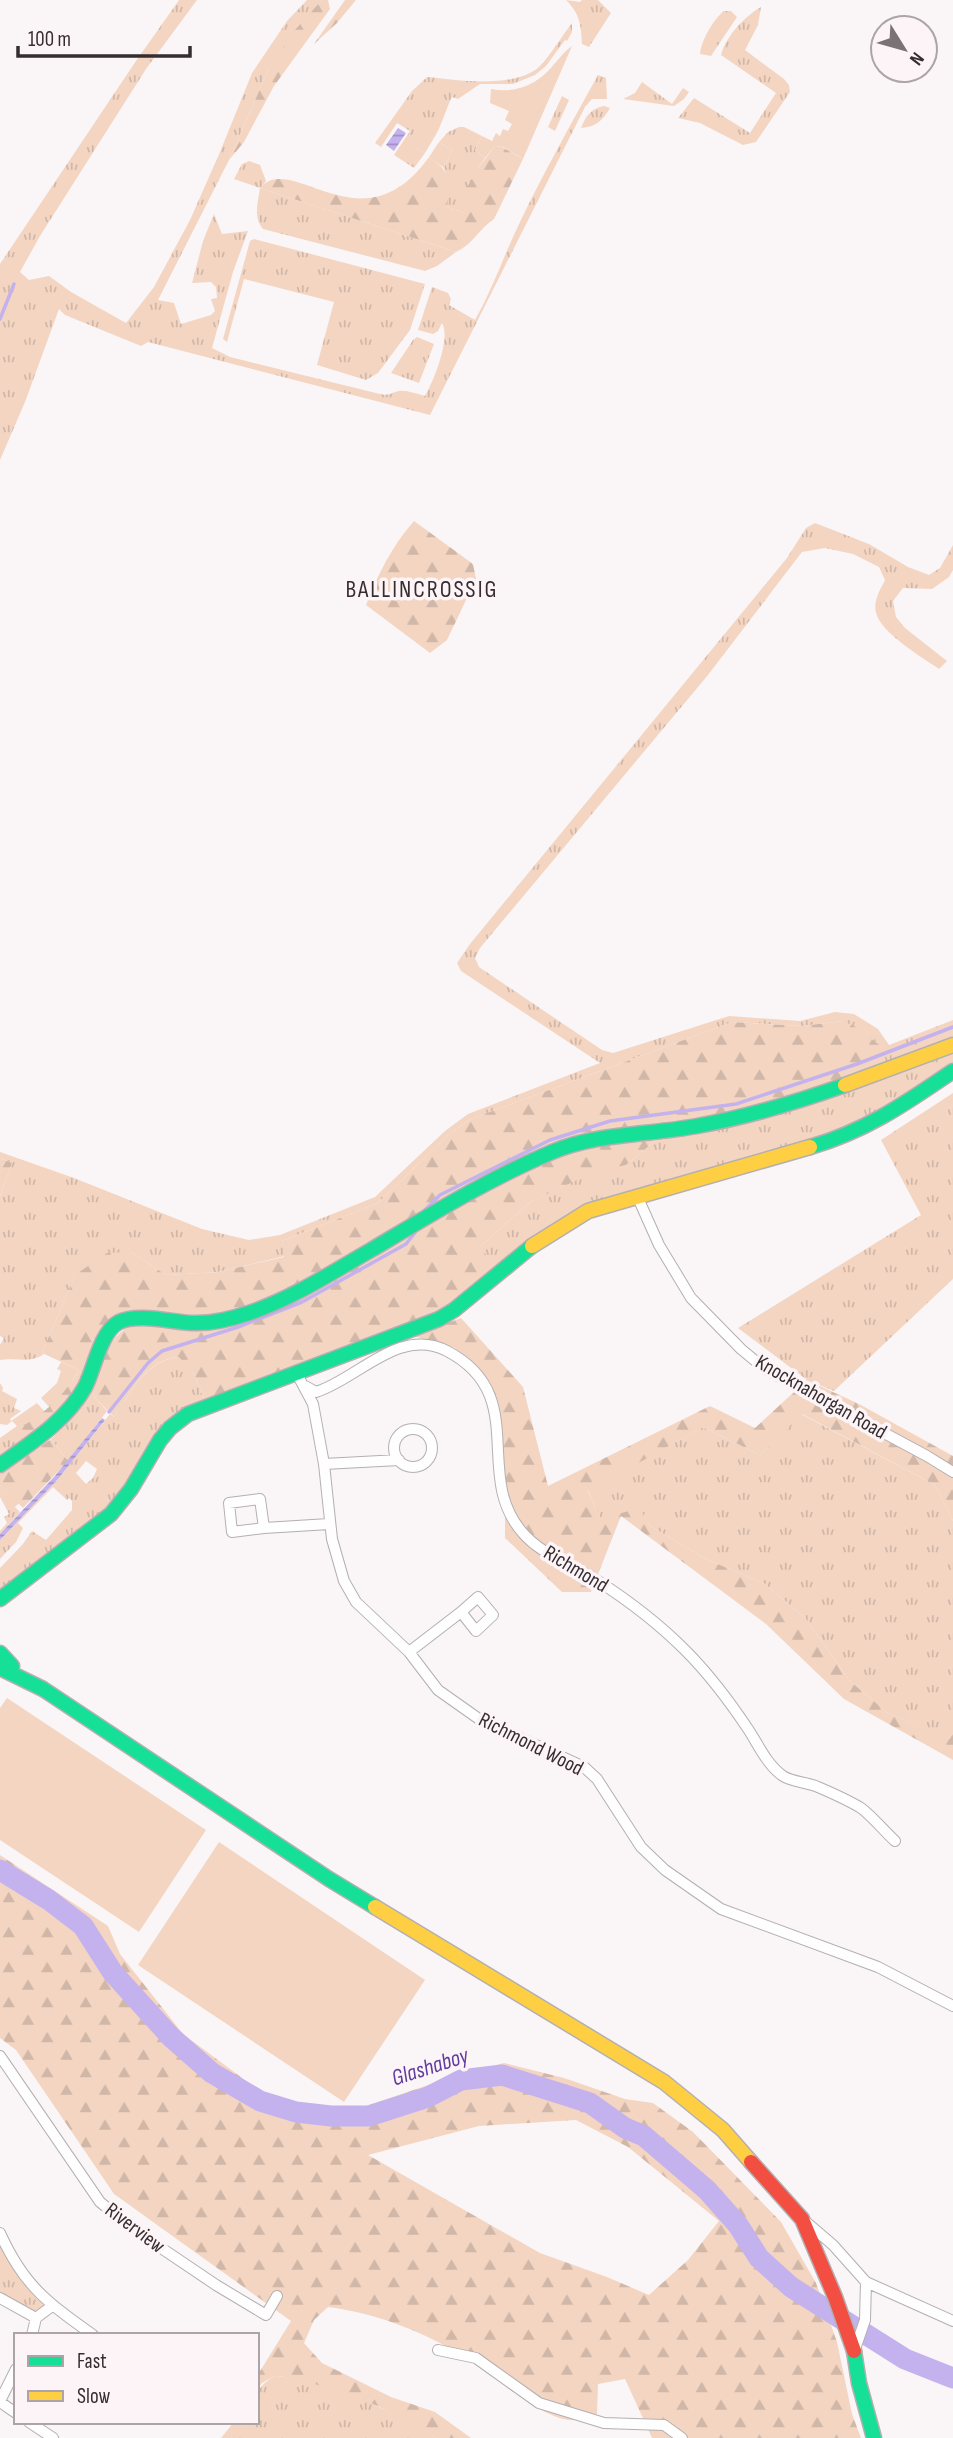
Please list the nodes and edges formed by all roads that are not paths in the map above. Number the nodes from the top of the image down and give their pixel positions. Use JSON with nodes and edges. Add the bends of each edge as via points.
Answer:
{"nodes":[{"id":1,"x":953,"y":1045,"type":"edge"},
{"id":2,"x":953,"y":1071,"type":"edge"},
{"id":3,"x":638,"y":1198,"type":"junction"},
{"id":4,"x":301,"y":1380,"type":"junction"},
{"id":5,"x":398,"y":1460,"type":"dead end"},
{"id":6,"x":324,"y":1464,"type":"junction"},
{"id":7,"x":0,"y":1465,"type":"edge"},
{"id":8,"x":953,"y":1472,"type":"edge"},
{"id":9,"x":329,"y":1524,"type":"junction"},
{"id":10,"x":264,"y":1528,"type":"junction"},
{"id":11,"x":0,"y":1599,"type":"edge"},
{"id":12,"x":461,"y":1612,"type":"dead end"},
{"id":13,"x":409,"y":1652,"type":"junction"},
{"id":14,"x":0,"y":1653,"type":"edge"},
{"id":15,"x":5,"y":1670,"type":"edge"},
{"id":16,"x":895,"y":1841,"type":"dead end"},
{"id":17,"x":953,"y":2006,"type":"edge"},
{"id":18,"x":0,"y":2056,"type":"edge"},
{"id":19,"x":802,"y":2218,"type":"junction"},
{"id":20,"x":0,"y":2233,"type":"edge"},
{"id":21,"x":866,"y":2282,"type":"junction"},
{"id":22,"x":277,"y":2296,"type":"dead end"},
{"id":23,"x":0,"y":2298,"type":"edge"},
{"id":24,"x":52,"y":2306,"type":"junction"},
{"id":25,"x":36,"y":2318,"type":"junction"},
{"id":26,"x":953,"y":2321,"type":"edge"},
{"id":27,"x":32,"y":2333,"type":"edge"},
{"id":28,"x":90,"y":2333,"type":"edge"},
{"id":29,"x":438,"y":2350,"type":"dead end"},
{"id":30,"x":854,"y":2352,"type":"junction"},
{"id":31,"x":14,"y":2373,"type":"edge"},
{"id":32,"x":0,"y":2402,"type":"edge"},
{"id":33,"x":33,"y":2424,"type":"edge"},
{"id":34,"x":52,"y":2438,"type":"edge"},
{"id":35,"x":682,"y":2438,"type":"edge"},
{"id":36,"x":874,"y":2438,"type":"edge"}],
"edges":[{"from":1,"to":7,"type":"street","via":[[801,1101],[698,1126],[581,1142],[554,1151],[467,1193],[296,1294],[226,1320],[120,1322],[102,1344],[74,1405]]},
{"from":2,"to":3,"type":"street","via":[[858,1131]]},
{"from":3,"to":4,"type":"street","via":[[588,1211],[532,1246],[439,1319]]},
{"from":3,"to":8,"type":"street","name":"Knocknahorgan Road","via":[[691,1298],[749,1356]]},
{"from":4,"to":6,"type":"street","name":"Richmond Wood","via":[[313,1404]]},
{"from":4,"to":11,"type":"street","via":[[208,1406],[179,1420],[160,1440],[111,1514]]},
{"from":4,"to":16,"type":"street","name":"Richmond","via":[[316,1392],[386,1352],[407,1346],[445,1350],[465,1363],[491,1394],[497,1416],[502,1498],[523,1534],[625,1599],[687,1652],[783,1776],[862,1809]]},
{"from":5,"to":6,"type":"street"},
{"from":6,"to":9,"type":"street","name":"Richmond Wood"},
{"from":9,"to":10,"type":"street"},
{"from":9,"to":13,"type":"street","name":"Richmond Wood","via":[[344,1581],[356,1602]]},
{"from":10,"to":10,"type":"street","via":[[260,1499],[229,1503],[232,1532]]},
{"from":12,"to":13,"type":"street"},
{"from":13,"to":17,"type":"street","name":"Richmond Wood","via":[[438,1690],[479,1719],[584,1767],[597,1779],[641,1847],[721,1909],[878,1967]]},
{"from":14,"to":15,"type":"street","via":[[12,1666]]},
{"from":15,"to":19,"type":"street","via":[[43,1689],[329,1879],[664,2082],[723,2130]]},
{"from":18,"to":22,"type":"street","name":"Riverview","via":[[100,2203],[266,2315]]},
{"from":19,"to":21,"type":"street","via":[[834,2245]]},
{"from":19,"to":30,"type":"street"},
{"from":20,"to":24,"type":"street","via":[[17,2268]]},
{"from":21,"to":26,"type":"street"},
{"from":21,"to":30,"type":"street","via":[[865,2320]]},
{"from":23,"to":25,"type":"street"},
{"from":24,"to":25,"type":"street"},
{"from":24,"to":28,"type":"street"},
{"from":25,"to":27,"type":"street"},
{"from":29,"to":35,"type":"street","via":[[476,2358],[539,2403],[604,2423],[664,2425]]},
{"from":30,"to":36,"type":"street"},
{"from":31,"to":32,"type":"street"},
{"from":33,"to":34,"type":"street"}]}
